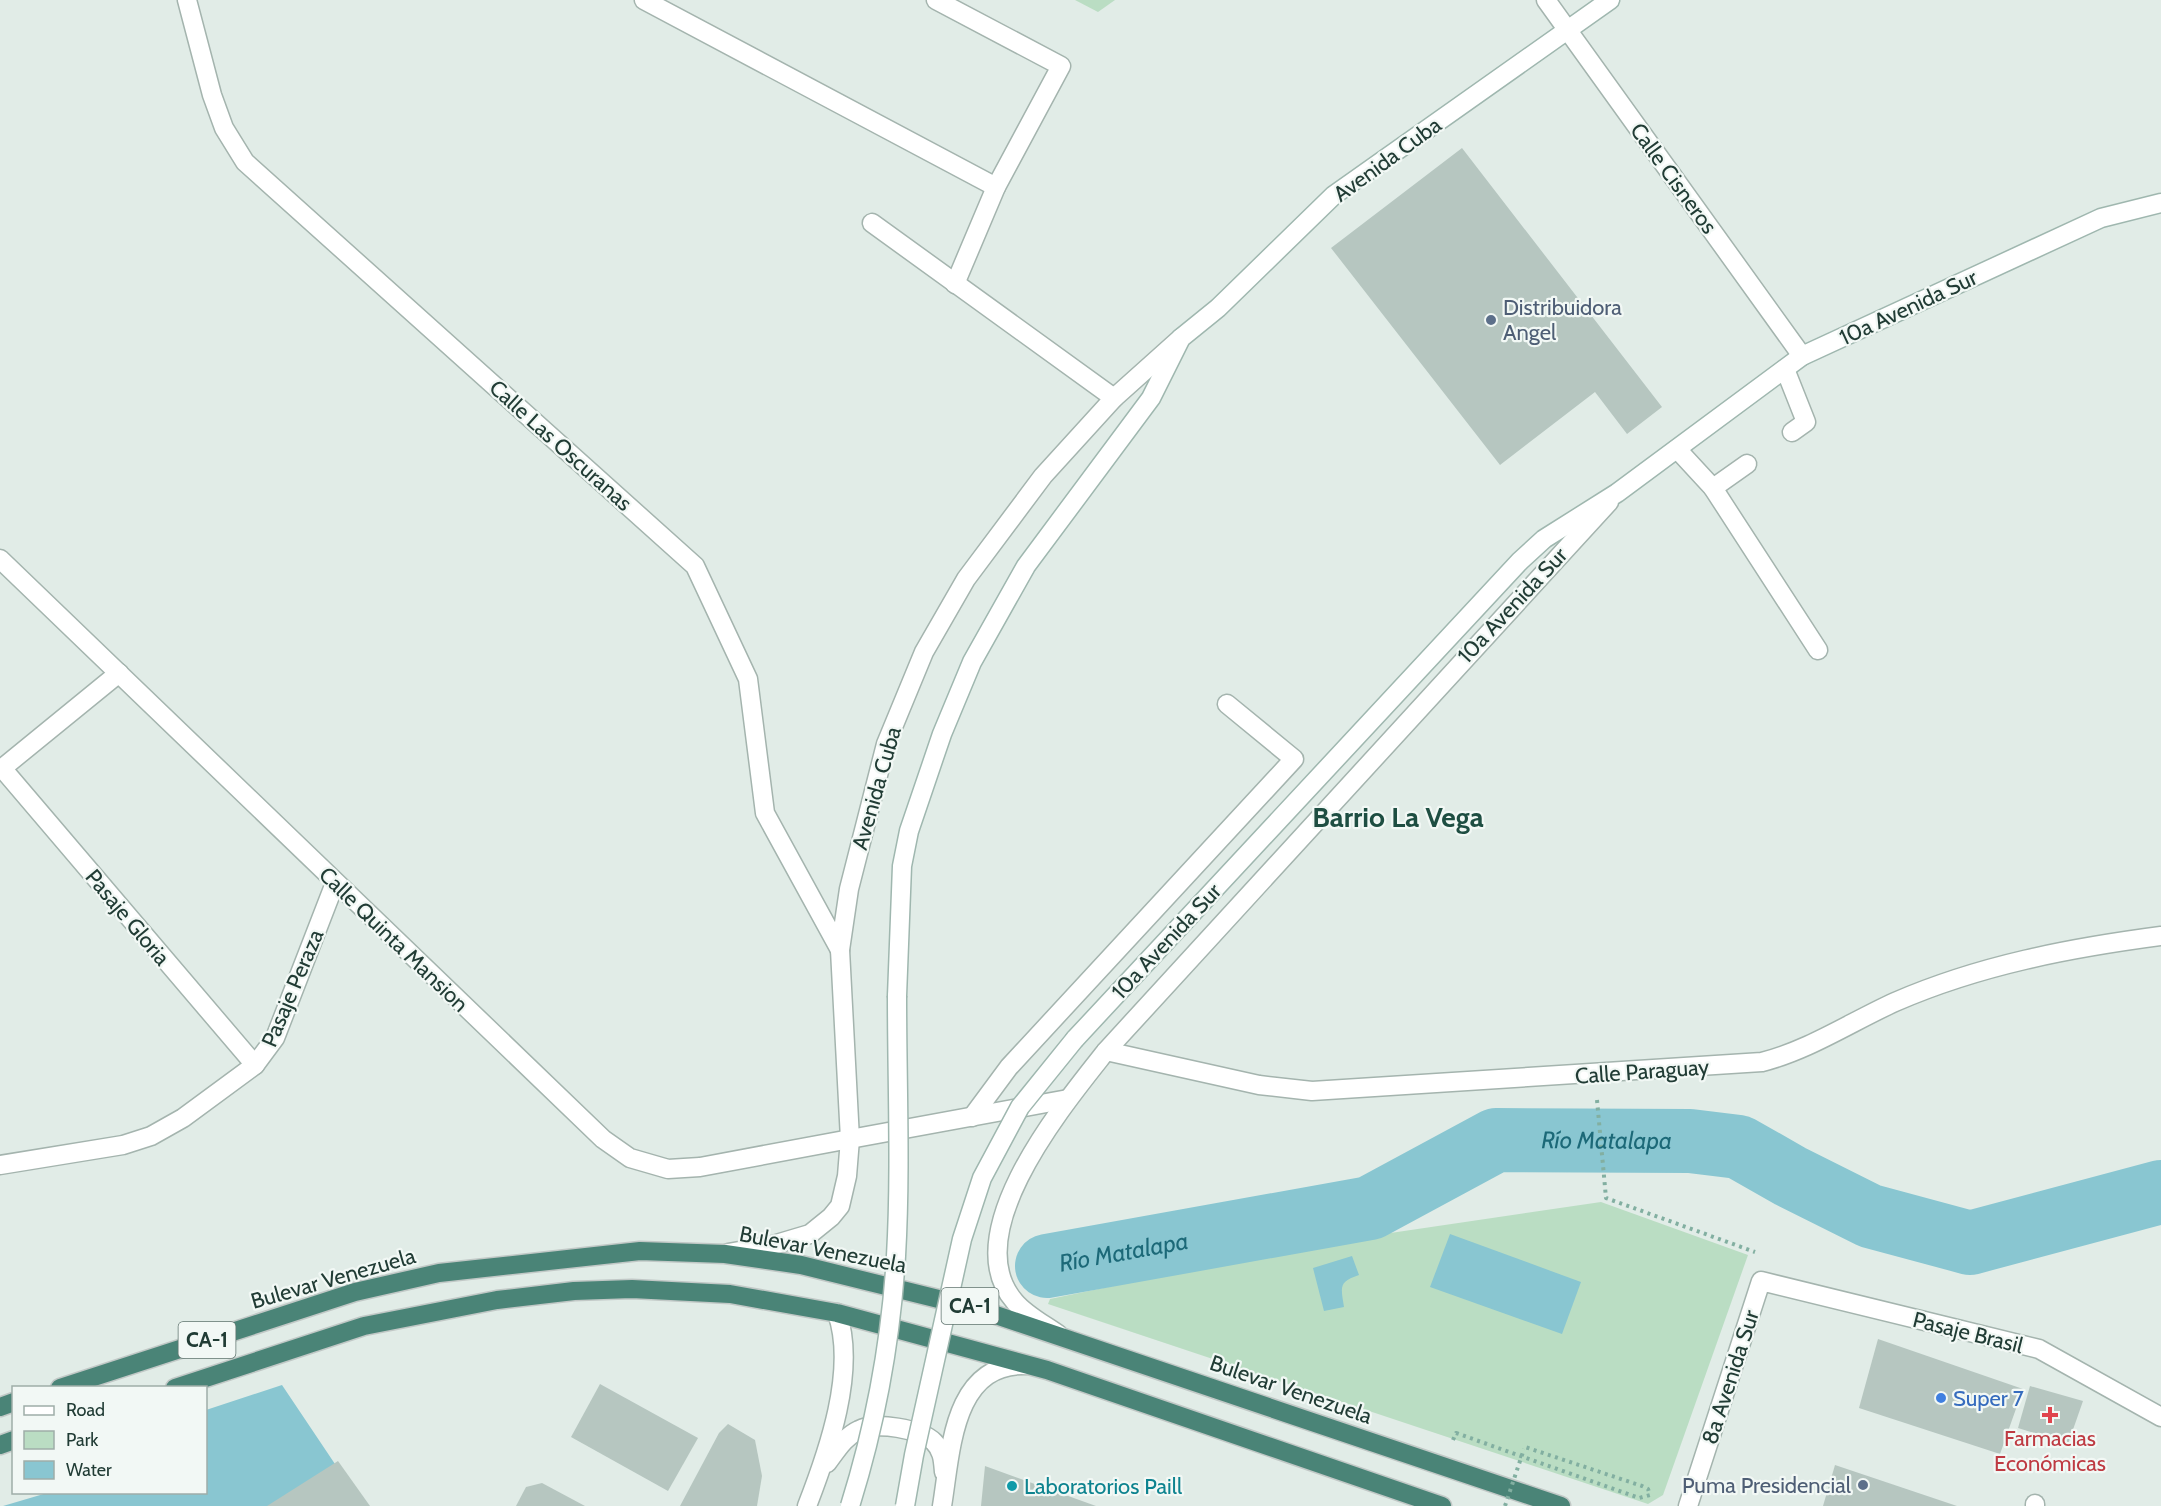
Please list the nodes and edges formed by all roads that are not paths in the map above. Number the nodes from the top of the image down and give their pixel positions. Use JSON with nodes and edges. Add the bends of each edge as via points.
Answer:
{"nodes":[{"id":1,"x":187,"y":0,"type":"edge"},
{"id":2,"x":644,"y":0,"type":"edge"},
{"id":3,"x":936,"y":0,"type":"edge"},
{"id":4,"x":1546,"y":0,"type":"edge"},
{"id":5,"x":1610,"y":0,"type":"edge"},
{"id":6,"x":1569,"y":31,"type":"junction"},
{"id":7,"x":996,"y":187,"type":"junction"},
{"id":8,"x":2159,"y":202,"type":"edge"},
{"id":9,"x":872,"y":224,"type":"dead end"},
{"id":10,"x":955,"y":284,"type":"junction"},
{"id":11,"x":1181,"y":338,"type":"junction"},
{"id":12,"x":1802,"y":356,"type":"junction"},
{"id":13,"x":1785,"y":369,"type":"junction"},
{"id":14,"x":1114,"y":398,"type":"junction"},
{"id":15,"x":1792,"y":432,"type":"dead end"},
{"id":16,"x":1677,"y":448,"type":"junction"},
{"id":17,"x":1747,"y":464,"type":"dead end"},
{"id":18,"x":1713,"y":488,"type":"junction"},
{"id":19,"x":1617,"y":493,"type":"junction"},
{"id":20,"x":0,"y":559,"type":"edge"},
{"id":21,"x":1818,"y":650,"type":"dead end"},
{"id":22,"x":119,"y":674,"type":"junction"},
{"id":23,"x":1227,"y":704,"type":"dead end"},
{"id":24,"x":1,"y":769,"type":"edge"},
{"id":25,"x":335,"y":883,"type":"junction"},
{"id":26,"x":2161,"y":936,"type":"edge"},
{"id":27,"x":840,"y":950,"type":"junction"},
{"id":28,"x":1106,"y":1051,"type":"junction"},
{"id":29,"x":255,"y":1065,"type":"junction"},
{"id":30,"x":1068,"y":1099,"type":"junction"},
{"id":31,"x":972,"y":1117,"type":"junction"},
{"id":32,"x":850,"y":1139,"type":"junction"},
{"id":33,"x":0,"y":1165,"type":"edge"},
{"id":34,"x":725,"y":1254,"type":"junction"},
{"id":35,"x":1761,"y":1281,"type":"joint"},
{"id":36,"x":837,"y":1313,"type":"junction"},
{"id":37,"x":1060,"y":1336,"type":"junction"},
{"id":38,"x":1047,"y":1370,"type":"junction"},
{"id":39,"x":66,"y":1386,"type":"edge"},
{"id":40,"x":181,"y":1386,"type":"edge"},
{"id":41,"x":2161,"y":1417,"type":"edge"},
{"id":42,"x":820,"y":1473,"type":"junction"},
{"id":43,"x":943,"y":1497,"type":"edge"},
{"id":44,"x":807,"y":1506,"type":"edge"},
{"id":45,"x":850,"y":1506,"type":"edge"},
{"id":46,"x":905,"y":1506,"type":"edge"},
{"id":47,"x":1442,"y":1506,"type":"edge"},
{"id":48,"x":1561,"y":1506,"type":"edge"},
{"id":49,"x":1688,"y":1506,"type":"edge"}],
"edges":[{"from":1,"to":27,"type":"street","name":"Calle Las Oscuranas","via":[[212,95],[224,128],[245,162],[695,566],[748,680],[765,813]]},
{"from":2,"to":7,"type":"street"},
{"from":3,"to":7,"type":"street","via":[[1061,66]]},
{"from":4,"to":6,"type":"street","name":"Calle Cisneros"},
{"from":5,"to":6,"type":"street","name":"Avenida Cuba"},
{"from":6,"to":11,"type":"street","name":"Avenida Cuba","via":[[1334,195],[1218,308]]},
{"from":6,"to":12,"type":"street","name":"Calle Cisneros"},
{"from":7,"to":10,"type":"street"},
{"from":8,"to":12,"type":"street","name":"10a Avenida Sur","via":[[2101,218]]},
{"from":9,"to":10,"type":"street"},
{"from":10,"to":14,"type":"street"},
{"from":11,"to":14,"type":"street","name":"Avenida Cuba"},
{"from":11,"to":45,"type":"street","name":"Avenida Cuba","bridge":true,"via":[[1151,398],[1026,566],[972,662],[909,831],[902,866],[897,996],[897,1221],[892,1297],[871,1424]]},
{"from":12,"to":13,"type":"street","name":"10a Avenida Sur"},
{"from":13,"to":15,"type":"street","via":[[1806,422]]},
{"from":13,"to":16,"type":"street","name":"10a Avenida Sur"},
{"from":14,"to":27,"type":"street","name":"Avenida Cuba","via":[[1044,476],[973,569],[924,652],[886,744],[873,788],[849,889]]},
{"from":16,"to":18,"type":"street"},
{"from":16,"to":19,"type":"street","name":"10a Avenida Sur"},
{"from":17,"to":18,"type":"street"},
{"from":18,"to":21,"type":"street"},
{"from":19,"to":28,"type":"street","name":"10a Avenida Sur"},
{"from":19,"to":46,"type":"street","name":"10a Avenida Sur","bridge":true,"via":[[1544,539],[1520,561],[1075,1039],[1020,1107],[982,1178],[962,1239]]},
{"from":20,"to":22,"type":"street","name":"Calle Quinta Mansion"},
{"from":22,"to":24,"type":"street"},
{"from":22,"to":25,"type":"street","name":"Calle Quinta Mansion"},
{"from":23,"to":31,"type":"street","via":[[1294,759],[1009,1067]]},
{"from":24,"to":29,"type":"street","name":"Pasaje Gloria"},
{"from":25,"to":29,"type":"street","name":"Pasaje Peraza","via":[[275,1038]]},
{"from":25,"to":32,"type":"street","name":"Calle Quinta Mansion","via":[[579,1119],[630,1158],[655,1167],[683,1169]]},
{"from":26,"to":28,"type":"street","name":"Calle Paraguay","via":[[1993,967],[1896,1002],[1762,1062],[1312,1091],[1259,1085]]},
{"from":27,"to":32,"type":"street","name":"Avenida Cuba"},
{"from":28,"to":30,"type":"street","name":"10a Avenida Sur"},
{"from":29,"to":33,"type":"street","name":"Pasaje Peraza","via":[[183,1118],[151,1136],[123,1145]]},
{"from":30,"to":31,"type":"street","name":"Calle Quinta Mansion"},
{"from":30,"to":37,"type":"street","name":"10a Avenida Sur","via":[[1022,1169],[1000,1229],[998,1255],[999,1267],[1015,1302]]},
{"from":31,"to":32,"type":"street","name":"Calle Quinta Mansion"},
{"from":32,"to":34,"type":"street","name":"Avenida Cuba","via":[[844,1193],[831,1217],[810,1234]]},
{"from":34,"to":37,"type":"highway","name":"Bulevar Venezuela","number":"CA-1","via":[[801,1264],[975,1308]]},
{"from":34,"to":39,"type":"highway","name":"Bulevar Venezuela","number":"CA-1","via":[[640,1251],[439,1273],[355,1292]]},
{"from":35,"to":41,"type":"street","name":"Pasaje Brasil","via":[[2039,1349]]},
{"from":35,"to":49,"type":"street","name":"8a Avenida Sur"},
{"from":36,"to":38,"type":"highway","number":"CA-1"},
{"from":36,"to":40,"type":"highway","number":"CA-1","via":[[730,1294],[632,1289],[574,1291],[497,1300],[364,1326]]},
{"from":36,"to":42,"type":"street","via":[[844,1364]]},
{"from":37,"to":48,"type":"highway","name":"Bulevar Venezuela","number":"CA-1"},
{"from":38,"to":43,"type":"street","via":[[1012,1365],[976,1382],[959,1414]]},
{"from":38,"to":47,"type":"highway","number":"CA-1"},
{"from":42,"to":43,"type":"street","via":[[846,1437],[862,1428],[910,1430],[933,1441],[942,1454]]},
{"from":42,"to":44,"type":"street"}]}
